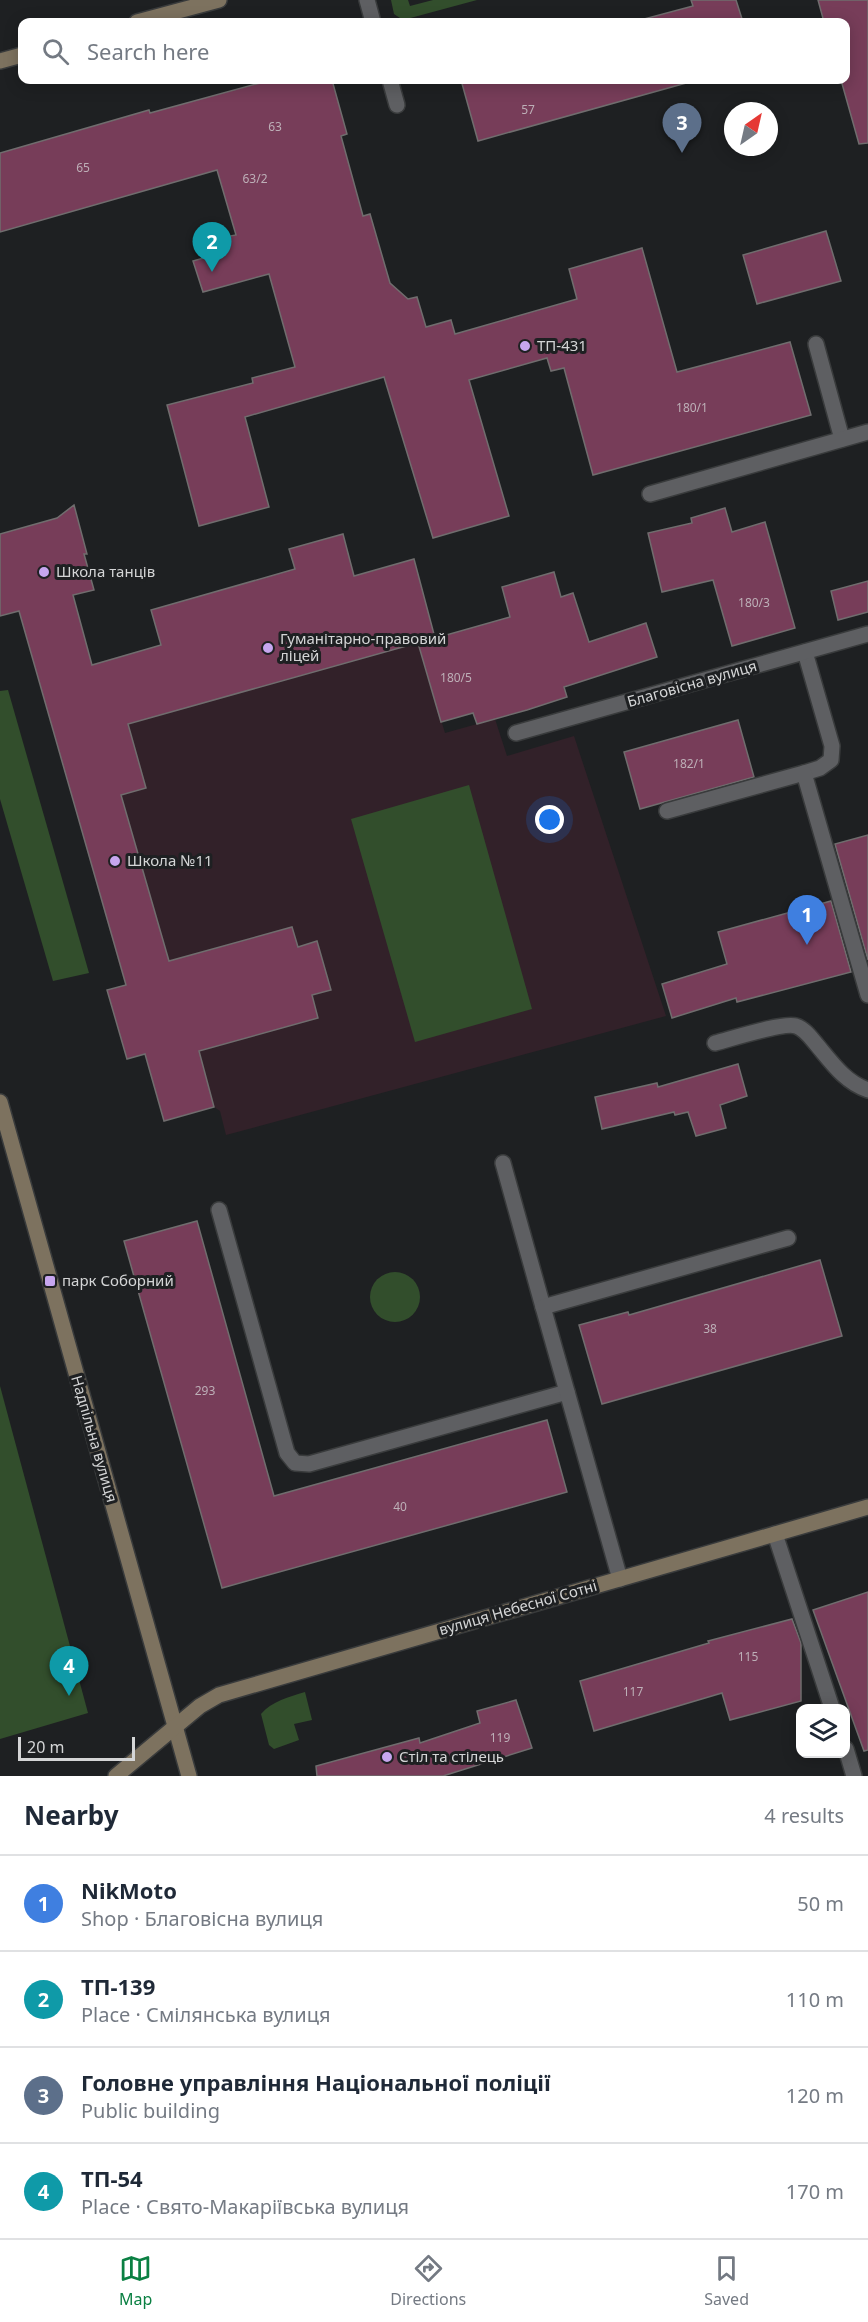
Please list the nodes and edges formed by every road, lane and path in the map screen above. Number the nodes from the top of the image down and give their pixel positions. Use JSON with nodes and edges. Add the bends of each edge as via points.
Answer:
{"nodes":[{"id":1,"x":219,"y":0,"type":"edge"},
{"id":2,"x":367,"y":0,"type":"edge"},
{"id":3,"x":152,"y":18,"type":"edge"},
{"id":4,"x":372,"y":18,"type":"edge"},
{"id":5,"x":18,"y":56,"type":"edge"},
{"id":6,"x":0,"y":61,"type":"edge"},
{"id":7,"x":391,"y":84,"type":"edge"},
{"id":8,"x":397,"y":105,"type":"dead end"},
{"id":9,"x":816,"y":344,"type":"dead end"},
{"id":10,"x":868,"y":432,"type":"edge"},
{"id":11,"x":842,"y":440,"type":"junction"},
{"id":12,"x":650,"y":494,"type":"dead end"},
{"id":13,"x":868,"y":634,"type":"edge"},
{"id":14,"x":805,"y":652,"type":"junction"},
{"id":15,"x":516,"y":733,"type":"dead end"},
{"id":16,"x":804,"y":773,"type":"junction"},
{"id":17,"x":668,"y":811,"type":"dead end"},
{"id":18,"x":868,"y":995,"type":"edge"},
{"id":19,"x":715,"y":1043,"type":"dead end"},
{"id":20,"x":868,"y":1090,"type":"edge"},
{"id":21,"x":0,"y":1102,"type":"edge"},
{"id":22,"x":503,"y":1164,"type":"dead end"},
{"id":23,"x":219,"y":1210,"type":"dead end"},
{"id":24,"x":788,"y":1238,"type":"dead end"},
{"id":25,"x":543,"y":1307,"type":"junction"},
{"id":26,"x":567,"y":1392,"type":"junction"},
{"id":27,"x":868,"y":1507,"type":"edge"},
{"id":28,"x":775,"y":1534,"type":"junction"},
{"id":29,"x":620,"y":1579,"type":"junction"},
{"id":30,"x":831,"y":1704,"type":"edge"},
{"id":31,"x":176,"y":1726,"type":"junction"},
{"id":32,"x":849,"y":1758,"type":"edge"},
{"id":33,"x":116,"y":1776,"type":"edge"},
{"id":34,"x":189,"y":1776,"type":"edge"},
{"id":35,"x":854,"y":1776,"type":"edge"}],
"edges":[{"from":1,"to":3,"type":"main road"},
{"from":2,"to":4,"type":"street"},
{"from":5,"to":6,"type":"main road"},
{"from":7,"to":8,"type":"street"},
{"from":9,"to":11,"type":"street"},
{"from":10,"to":11,"type":"street"},
{"from":11,"to":12,"type":"street"},
{"from":13,"to":14,"type":"street","name":"Благовісна вулиця"},
{"from":14,"to":15,"type":"street","name":"Благовісна вулиця"},
{"from":14,"to":16,"type":"street","via":[[832,746],[831,760]]},
{"from":16,"to":17,"type":"street"},
{"from":16,"to":18,"type":"street"},
{"from":19,"to":20,"type":"street","via":[[796,1026],[807,1033],[840,1072],[856,1086]]},
{"from":21,"to":31,"type":"main road","name":"Надпільна вулиця"},
{"from":22,"to":25,"type":"street"},
{"from":23,"to":26,"type":"street","via":[[287,1453],[295,1463],[309,1464]]},
{"from":24,"to":25,"type":"street"},
{"from":25,"to":26,"type":"street"},
{"from":26,"to":29,"type":"street"},
{"from":27,"to":28,"type":"main road","name":"вулиця Небесної Сотні"},
{"from":28,"to":29,"type":"main road","name":"вулиця Небесної Сотні"},
{"from":28,"to":30,"type":"street"},
{"from":29,"to":31,"type":"main road","name":"вулиця Небесної Сотні","via":[[239,1688],[209,1699]]},
{"from":31,"to":33,"type":"main road","name":"вулиця Небесної Сотні"},
{"from":31,"to":34,"type":"main road","name":"Надпільна вулиця"},
{"from":32,"to":35,"type":"street"}]}
